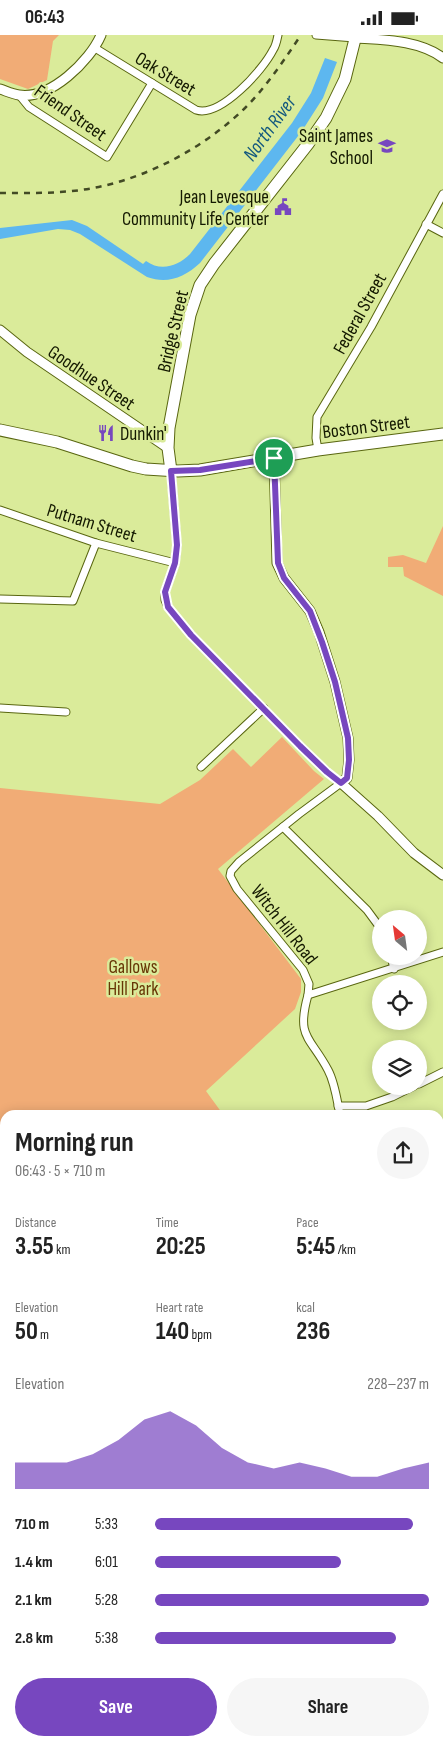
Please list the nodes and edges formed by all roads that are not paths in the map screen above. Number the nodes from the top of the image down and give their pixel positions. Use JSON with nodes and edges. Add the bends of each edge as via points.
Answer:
{"nodes":[{"id":1,"x":101,"y":35,"type":"edge"},
{"id":2,"x":278,"y":35,"type":"edge"},
{"id":3,"x":316,"y":35,"type":"edge"},
{"id":4,"x":355,"y":36,"type":"edge"},
{"id":5,"x":393,"y":38,"type":"edge"},
{"id":6,"x":95,"y":48,"type":"junction"},
{"id":7,"x":443,"y":58,"type":"edge"},
{"id":8,"x":152,"y":83,"type":"junction"},
{"id":9,"x":0,"y":89,"type":"edge"},
{"id":10,"x":20,"y":96,"type":"junction"},
{"id":11,"x":443,"y":194,"type":"edge"},
{"id":12,"x":426,"y":224,"type":"junction"},
{"id":13,"x":443,"y":233,"type":"edge"},
{"id":14,"x":0,"y":330,"type":"edge"},
{"id":15,"x":0,"y":430,"type":"edge"},
{"id":16,"x":443,"y":434,"type":"edge"},
{"id":17,"x":168,"y":449,"type":"junction"},
{"id":18,"x":318,"y":450,"type":"junction"},
{"id":19,"x":274,"y":458,"type":"junction"},
{"id":20,"x":171,"y":471,"type":"junction"},
{"id":21,"x":0,"y":510,"type":"edge"},
{"id":22,"x":96,"y":543,"type":"junction"},
{"id":23,"x":175,"y":563,"type":"junction"},
{"id":24,"x":0,"y":599,"type":"edge"},
{"id":25,"x":0,"y":708,"type":"edge"},
{"id":26,"x":264,"y":708,"type":"junction"},
{"id":27,"x":66,"y":713,"type":"dead end"},
{"id":28,"x":201,"y":767,"type":"dead end"},
{"id":29,"x":341,"y":783,"type":"junction"},
{"id":30,"x":283,"y":827,"type":"junction"},
{"id":31,"x":443,"y":875,"type":"edge"},
{"id":32,"x":372,"y":917,"type":"edge"},
{"id":33,"x":443,"y":952,"type":"edge"},
{"id":34,"x":393,"y":965,"type":"edge"},
{"id":35,"x":394,"y":969,"type":"junction"},
{"id":36,"x":308,"y":995,"type":"junction"},
{"id":37,"x":443,"y":1072,"type":"edge"},
{"id":38,"x":427,"y":1080,"type":"edge"},
{"id":39,"x":396,"y":1095,"type":"edge"},
{"id":40,"x":338,"y":1106,"type":"junction"},
{"id":41,"x":339,"y":1110,"type":"edge"}],
"edges":[{"from":1,"to":6,"type":"street"},
{"from":2,"to":8,"type":"street","name":"Oak Street","via":[[272,52],[252,79],[212,110],[196,110]]},
{"from":3,"to":4,"type":"street"},
{"from":4,"to":5,"type":"street"},
{"from":4,"to":17,"type":"main road","name":"Bridge Street","via":[[345,79],[328,114],[200,285],[190,315]]},
{"from":5,"to":7,"type":"street"},
{"from":6,"to":8,"type":"street","name":"Oak Street"},
{"from":6,"to":10,"type":"street","via":[[73,72],[54,86]]},
{"from":8,"to":10,"type":"street","name":"Friend Street","via":[[107,157],[29,107]]},
{"from":9,"to":10,"type":"street"},
{"from":11,"to":12,"type":"street","name":"Federal Street"},
{"from":12,"to":13,"type":"street"},
{"from":12,"to":18,"type":"street","name":"Federal Street","via":[[371,327],[317,417]]},
{"from":14,"to":17,"type":"street","name":"Goodhue Street","via":[[26,352]]},
{"from":15,"to":20,"type":"main road","name":"Boston Street","via":[[57,442],[132,466]]},
{"from":16,"to":18,"type":"main road","name":"Boston Street"},
{"from":17,"to":20,"type":"main road","name":"Bridge Street"},
{"from":18,"to":19,"type":"main road","name":"Boston Street"},
{"from":19,"to":20,"type":"main road","name":"Boston Street","via":[[200,470]]},
{"from":19,"to":29,"type":"street","via":[[278,563],[284,578],[314,618],[335,682],[350,748],[347,778]]},
{"from":20,"to":23,"type":"street","via":[[177,545]]},
{"from":21,"to":22,"type":"street","name":"Putnam Street"},
{"from":22,"to":23,"type":"street","name":"Putnam Street"},
{"from":22,"to":24,"type":"street","via":[[73,601]]},
{"from":23,"to":26,"type":"street","via":[[165,592],[168,607],[191,635]]},
{"from":25,"to":27,"type":"street"},
{"from":26,"to":28,"type":"street"},
{"from":26,"to":29,"type":"street"},
{"from":29,"to":30,"type":"street"},
{"from":29,"to":31,"type":"street","via":[[414,853]]},
{"from":30,"to":32,"type":"street"},
{"from":30,"to":36,"type":"street","name":"Witch Hill Road","via":[[239,862],[230,875],[237,889],[303,970],[309,984]]},
{"from":33,"to":35,"type":"street"},
{"from":34,"to":35,"type":"street"},
{"from":35,"to":36,"type":"street"},
{"from":36,"to":40,"type":"street","via":[[303,1027],[328,1071]]},
{"from":37,"to":38,"type":"street"},
{"from":39,"to":40,"type":"street","via":[[366,1106]]},
{"from":40,"to":41,"type":"street"}]}
